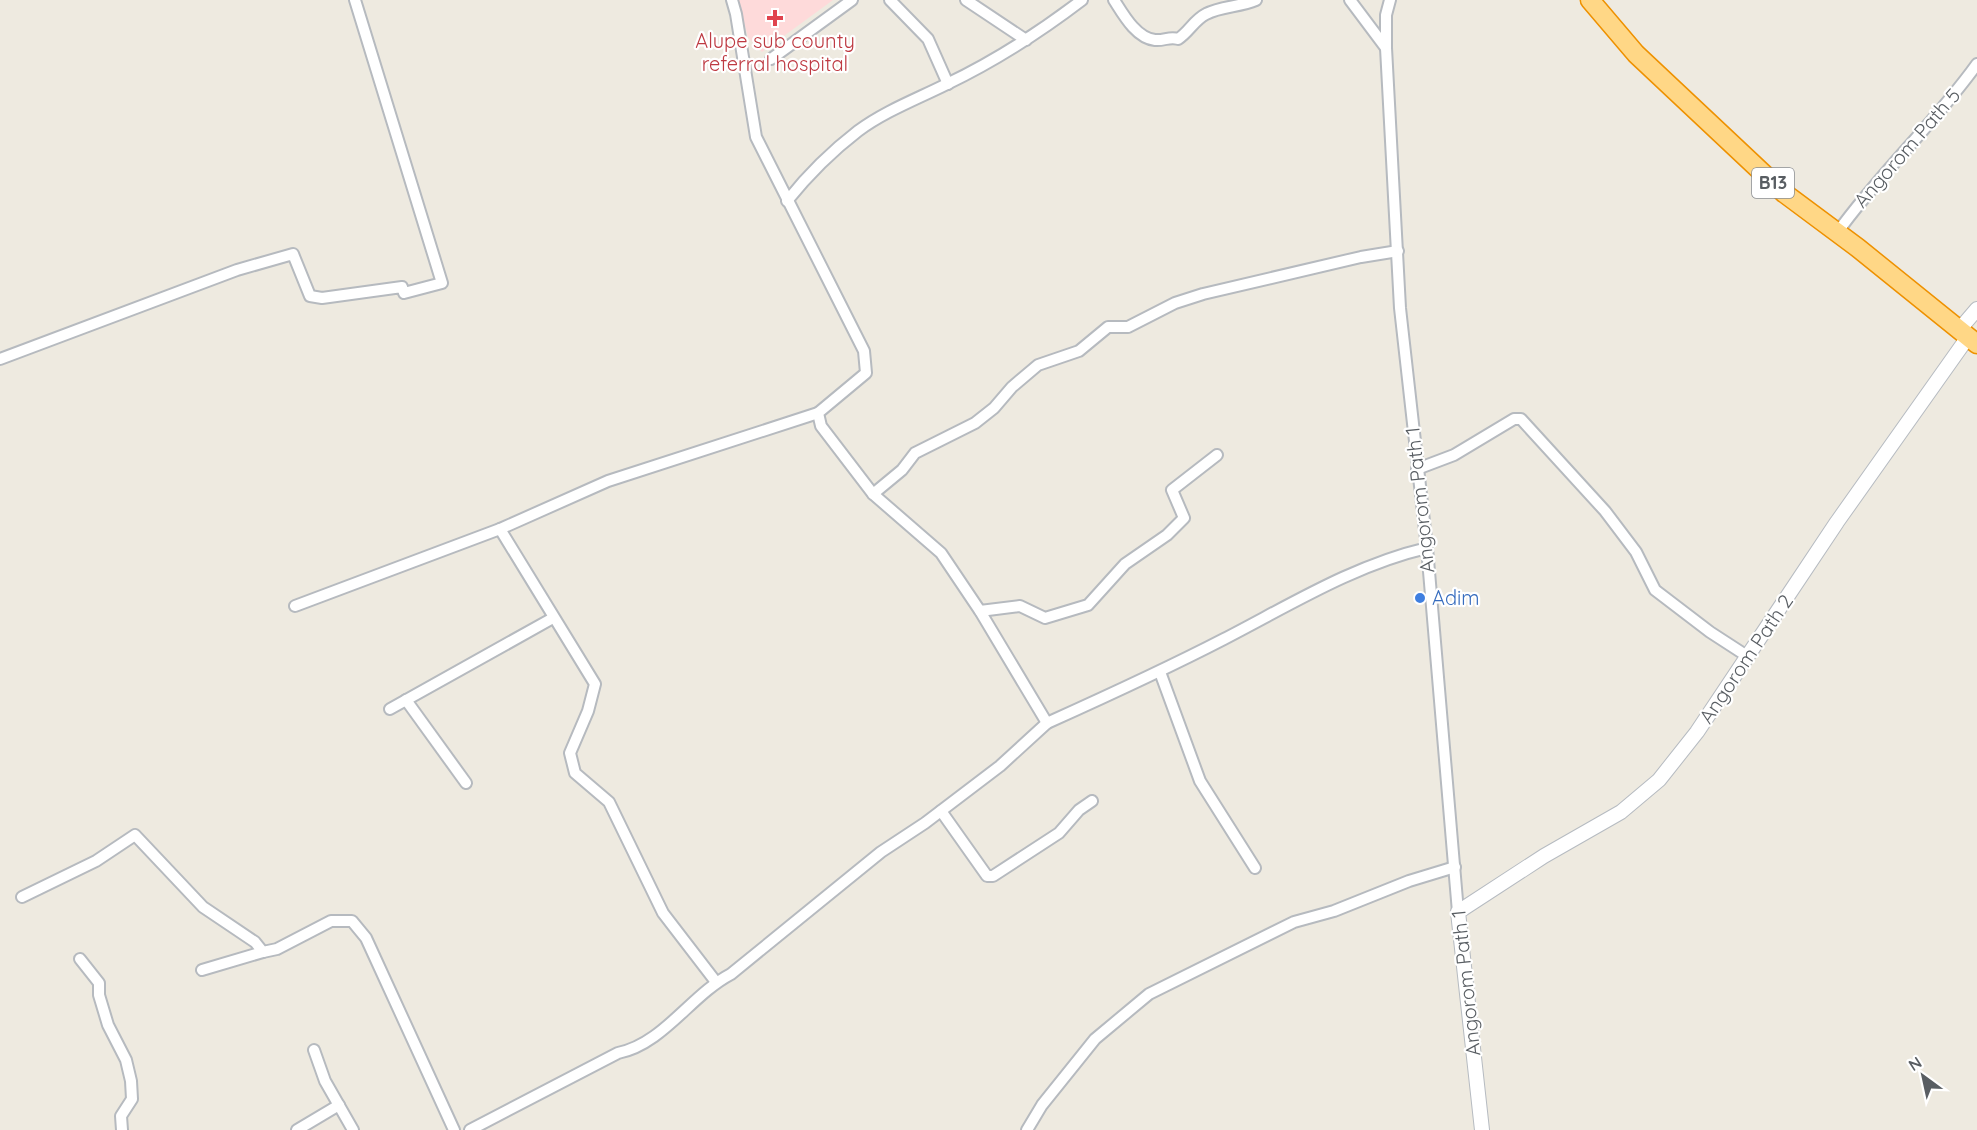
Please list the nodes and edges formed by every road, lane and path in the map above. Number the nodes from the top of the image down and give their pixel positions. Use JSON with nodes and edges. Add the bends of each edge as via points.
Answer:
{"nodes":[{"id":1,"x":355,"y":0,"type":"edge"},
{"id":2,"x":732,"y":0,"type":"edge"},
{"id":3,"x":852,"y":0,"type":"edge"},
{"id":4,"x":890,"y":0,"type":"edge"},
{"id":5,"x":966,"y":0,"type":"edge"},
{"id":6,"x":1082,"y":0,"type":"edge"},
{"id":7,"x":1114,"y":0,"type":"edge"},
{"id":8,"x":1256,"y":0,"type":"edge"},
{"id":9,"x":1350,"y":0,"type":"edge"},
{"id":10,"x":1390,"y":0,"type":"edge"},
{"id":11,"x":1590,"y":0,"type":"edge"},
{"id":12,"x":1026,"y":40,"type":"junction"},
{"id":13,"x":1386,"y":48,"type":"junction"},
{"id":14,"x":771,"y":59,"type":"dead end"},
{"id":15,"x":1977,"y":64,"type":"edge"},
{"id":16,"x":948,"y":84,"type":"junction"},
{"id":17,"x":787,"y":201,"type":"junction"},
{"id":18,"x":1837,"y":233,"type":"junction"},
{"id":19,"x":1398,"y":251,"type":"junction"},
{"id":20,"x":1977,"y":309,"type":"edge"},
{"id":21,"x":1968,"y":337,"type":"edge"},
{"id":22,"x":0,"y":359,"type":"edge"},
{"id":23,"x":818,"y":413,"type":"junction"},
{"id":24,"x":1218,"y":454,"type":"dead end"},
{"id":25,"x":1417,"y":469,"type":"junction"},
{"id":26,"x":873,"y":494,"type":"junction"},
{"id":27,"x":500,"y":529,"type":"junction"},
{"id":28,"x":1427,"y":548,"type":"junction"},
{"id":29,"x":295,"y":606,"type":"dead end"},
{"id":30,"x":980,"y":610,"type":"junction"},
{"id":31,"x":553,"y":618,"type":"junction"},
{"id":32,"x":1748,"y":656,"type":"junction"},
{"id":33,"x":1160,"y":672,"type":"junction"},
{"id":34,"x":406,"y":700,"type":"junction"},
{"id":35,"x":390,"y":709,"type":"dead end"},
{"id":36,"x":1047,"y":723,"type":"junction"},
{"id":37,"x":466,"y":783,"type":"dead end"},
{"id":38,"x":1092,"y":801,"type":"dead end"},
{"id":39,"x":941,"y":811,"type":"junction"},
{"id":40,"x":1455,"y":867,"type":"junction"},
{"id":41,"x":1255,"y":868,"type":"dead end"},
{"id":42,"x":22,"y":897,"type":"dead end"},
{"id":43,"x":1458,"y":912,"type":"junction"},
{"id":44,"x":263,"y":952,"type":"junction"},
{"id":45,"x":81,"y":959,"type":"dead end"},
{"id":46,"x":202,"y":970,"type":"dead end"},
{"id":47,"x":716,"y":982,"type":"junction"},
{"id":48,"x":314,"y":1050,"type":"dead end"},
{"id":49,"x":339,"y":1105,"type":"junction"},
{"id":50,"x":122,"y":1130,"type":"edge"},
{"id":51,"x":297,"y":1130,"type":"edge"},
{"id":52,"x":353,"y":1130,"type":"edge"},
{"id":53,"x":454,"y":1130,"type":"edge"},
{"id":54,"x":470,"y":1130,"type":"edge"},
{"id":55,"x":1027,"y":1130,"type":"edge"},
{"id":56,"x":1482,"y":1130,"type":"edge"}],
"edges":[{"from":1,"to":22,"type":"street","via":[[442,283],[404,293],[402,287],[322,298],[310,296],[293,254],[237,270]]},
{"from":2,"to":17,"type":"street","via":[[756,137]]},
{"from":3,"to":14,"type":"street"},
{"from":4,"to":16,"type":"street","via":[[928,39]]},
{"from":5,"to":12,"type":"street"},
{"from":6,"to":12,"type":"street"},
{"from":7,"to":8,"type":"street","via":[[1138,33],[1159,41],[1178,39],[1212,11]]},
{"from":9,"to":13,"type":"street"},
{"from":10,"to":13,"type":"street","name":"Angorom Path 1"},
{"from":11,"to":18,"type":"highway","number":"B13","via":[[1636,54],[1728,141],[1784,193]]},
{"from":12,"to":16,"type":"street"},
{"from":13,"to":19,"type":"street","name":"Angorom Path 1"},
{"from":15,"to":18,"type":"street","name":"Angorom Path 5","via":[[1920,136],[1870,188]]},
{"from":16,"to":17,"type":"street","via":[[858,132]]},
{"from":17,"to":23,"type":"street","via":[[864,351],[866,373]]},
{"from":18,"to":21,"type":"highway","number":"B13"},
{"from":19,"to":25,"type":"street","name":"Angorom Path 1"},
{"from":19,"to":26,"type":"street","via":[[1203,294],[1175,303],[1128,327],[1108,327],[1079,351],[1038,365],[975,423],[915,453],[902,470]]},
{"from":20,"to":21,"type":"street","name":"Angorom Path 2"},
{"from":21,"to":32,"type":"street","name":"Angorom Path 2"},
{"from":23,"to":26,"type":"street","via":[[821,426]]},
{"from":23,"to":27,"type":"street","via":[[608,481]]},
{"from":24,"to":30,"type":"street","via":[[1173,490],[1184,518],[1125,564],[1088,605],[1045,618],[1020,606]]},
{"from":25,"to":28,"type":"street","name":"Angorom Path 1"},
{"from":25,"to":32,"type":"street","via":[[1454,455],[1514,419],[1521,419],[1605,511],[1636,552],[1655,590]]},
{"from":26,"to":30,"type":"street","via":[[942,553]]},
{"from":27,"to":29,"type":"street"},
{"from":27,"to":31,"type":"street"},
{"from":28,"to":33,"type":"street","via":[[1392,556],[1355,571]]},
{"from":28,"to":40,"type":"street","name":"Angorom Path 1"},
{"from":30,"to":36,"type":"street"},
{"from":31,"to":34,"type":"street"},
{"from":31,"to":47,"type":"street","via":[[595,684],[570,753],[575,773],[609,802],[663,913]]},
{"from":32,"to":43,"type":"street","name":"Angorom Path 2","via":[[1659,780],[1604,823],[1544,856]]},
{"from":33,"to":36,"type":"street"},
{"from":33,"to":41,"type":"street","via":[[1200,781]]},
{"from":34,"to":35,"type":"street"},
{"from":34,"to":37,"type":"street"},
{"from":36,"to":39,"type":"street","via":[[1000,766]]},
{"from":38,"to":39,"type":"street","via":[[1059,833],[993,876],[987,876]]},
{"from":39,"to":47,"type":"street","via":[[881,852]]},
{"from":40,"to":43,"type":"street","name":"Angorom Path 1"},
{"from":40,"to":55,"type":"street","via":[[1294,922],[1149,994],[1095,1039]]},
{"from":42,"to":44,"type":"street","via":[[96,861],[135,835],[202,907],[255,942]]},
{"from":43,"to":56,"type":"street","name":"Angorom Path 1"},
{"from":44,"to":46,"type":"street"},
{"from":44,"to":53,"type":"street","via":[[277,949],[331,921],[352,921],[366,938]]},
{"from":45,"to":50,"type":"street","via":[[99,983],[108,1025],[126,1060],[132,1099],[121,1116]]},
{"from":47,"to":54,"type":"street","via":[[646,1042]]},
{"from":48,"to":49,"type":"street"},
{"from":49,"to":51,"type":"street"},
{"from":49,"to":52,"type":"street"}]}
